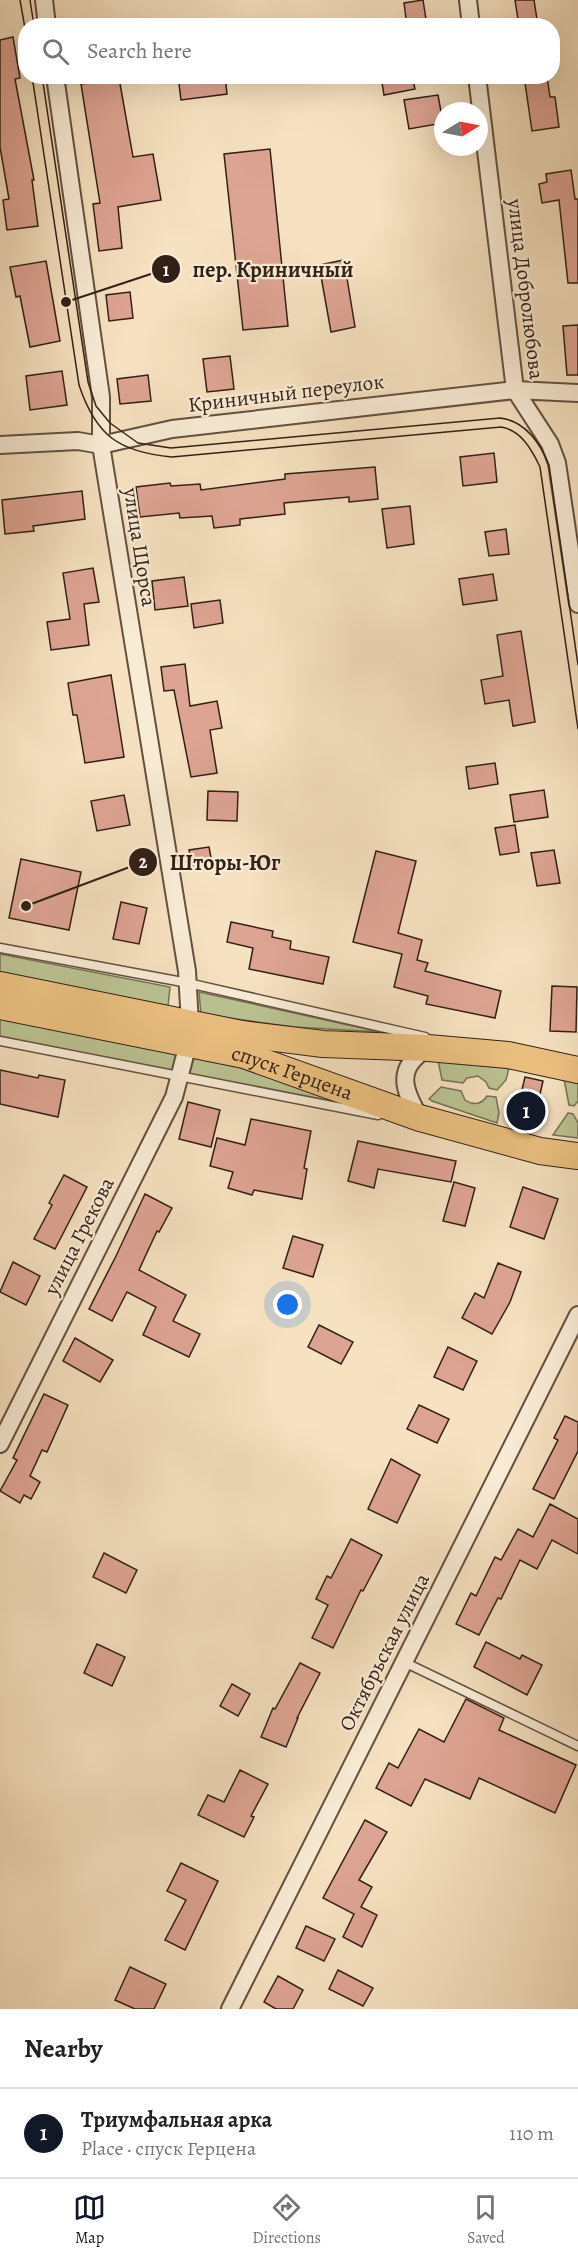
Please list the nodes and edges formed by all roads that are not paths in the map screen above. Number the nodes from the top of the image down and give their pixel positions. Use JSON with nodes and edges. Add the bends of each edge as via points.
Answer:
{"nodes":[{"id":1,"x":44,"y":0,"type":"edge"},
{"id":2,"x":468,"y":0,"type":"edge"},
{"id":3,"x":46,"y":18,"type":"edge"},
{"id":4,"x":470,"y":18,"type":"edge"},
{"id":5,"x":56,"y":84,"type":"edge"},
{"id":6,"x":478,"y":84,"type":"edge"},
{"id":7,"x":515,"y":390,"type":"junction"},
{"id":8,"x":578,"y":393,"type":"edge"},
{"id":9,"x":0,"y":445,"type":"edge"},
{"id":10,"x":101,"y":445,"type":"junction"},
{"id":11,"x":578,"y":604,"type":"edge"},
{"id":12,"x":0,"y":948,"type":"edge"},
{"id":13,"x":188,"y":983,"type":"junction"},
{"id":14,"x":0,"y":985,"type":"edge"},
{"id":15,"x":0,"y":1006,"type":"edge"},
{"id":16,"x":189,"y":1034,"type":"junction"},
{"id":17,"x":0,"y":1041,"type":"edge"},
{"id":18,"x":428,"y":1048,"type":"junction"},
{"id":19,"x":508,"y":1055,"type":"junction"},
{"id":20,"x":578,"y":1070,"type":"edge"},
{"id":21,"x":180,"y":1077,"type":"junction"},
{"id":22,"x":420,"y":1118,"type":"junction"},
{"id":23,"x":482,"y":1135,"type":"junction"},
{"id":24,"x":578,"y":1156,"type":"edge"},
{"id":25,"x":576,"y":1323,"type":"edge"},
{"id":26,"x":0,"y":1444,"type":"edge"},
{"id":27,"x":404,"y":1662,"type":"junction"},
{"id":28,"x":578,"y":1746,"type":"edge"},
{"id":29,"x":230,"y":2009,"type":"edge"}],
"edges":[{"from":1,"to":3,"type":"street"},
{"from":2,"to":4,"type":"street"},
{"from":5,"to":10,"type":"street","name":"улица Щорса","via":[[101,397]]},
{"from":6,"to":7,"type":"street","name":"улица Добролюбова"},
{"from":7,"to":8,"type":"street","name":"Криничный переулок"},
{"from":7,"to":10,"type":"street","name":"Криничный переулок","via":[[172,429]]},
{"from":7,"to":11,"type":"street","name":"улица Добролюбова","via":[[550,444],[557,462]]},
{"from":9,"to":10,"type":"street","name":"Криничный переулок","via":[[69,441]]},
{"from":10,"to":13,"type":"street","name":"улица Щорса"},
{"from":12,"to":13,"type":"lane"},
{"from":13,"to":16,"type":"street","name":"улица Щорса"},
{"from":13,"to":19,"type":"lane"},
{"from":14,"to":16,"type":"main road","name":"спуск Герцена"},
{"from":15,"to":16,"type":"main road","name":"спуск Герцена"},
{"from":16,"to":18,"type":"main road","name":"спуск Герцена","via":[[242,1034],[322,1044]]},
{"from":16,"to":21,"type":"street","name":"улица Грекова"},
{"from":16,"to":22,"type":"main road","name":"спуск Герцена"},
{"from":17,"to":21,"type":"lane"},
{"from":18,"to":19,"type":"main road","name":"спуск Герцена"},
{"from":18,"to":22,"type":"street","via":[[413,1058],[405,1076],[406,1093]]},
{"from":19,"to":20,"type":"main road","name":"спуск Герцена"},
{"from":21,"to":23,"type":"lane"},
{"from":21,"to":26,"type":"street","name":"улица Грекова","via":[[174,1097]]},
{"from":22,"to":23,"type":"main road","name":"спуск Герцена"},
{"from":23,"to":24,"type":"main road","name":"спуск Герцена","via":[[540,1151]]},
{"from":25,"to":27,"type":"street","name":"Октябрьская улица"},
{"from":27,"to":28,"type":"lane"},
{"from":27,"to":29,"type":"street","name":"Октябрьская улица"}]}
